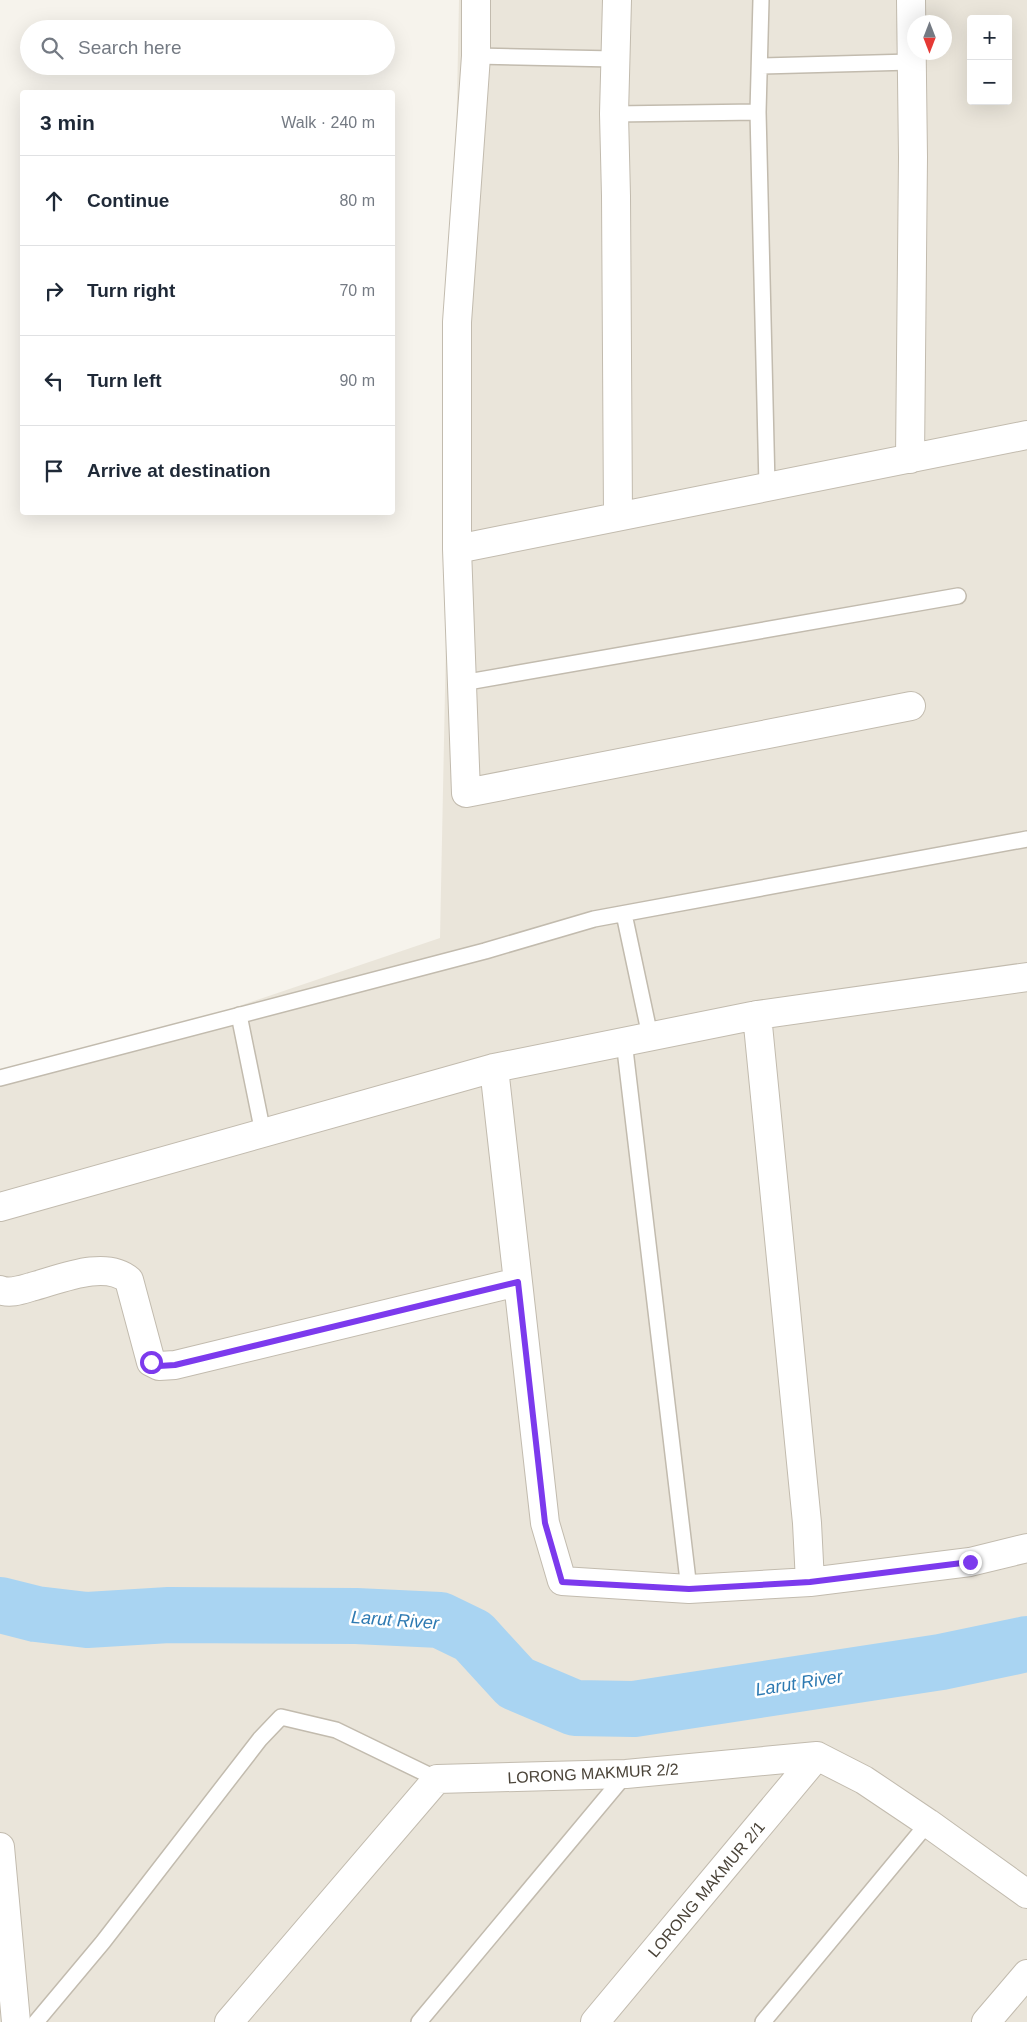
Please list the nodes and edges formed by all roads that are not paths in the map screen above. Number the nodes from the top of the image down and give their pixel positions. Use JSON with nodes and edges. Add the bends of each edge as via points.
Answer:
{"nodes":[{"id":1,"x":476,"y":0,"type":"edge"},
{"id":2,"x":616,"y":0,"type":"edge"},
{"id":3,"x":761,"y":0,"type":"edge"},
{"id":4,"x":911,"y":0,"type":"edge"},
{"id":5,"x":476,"y":56,"type":"junction"},
{"id":6,"x":614,"y":59,"type":"junction"},
{"id":7,"x":911,"y":62,"type":"junction"},
{"id":8,"x":760,"y":66,"type":"junction"},
{"id":9,"x":758,"y":112,"type":"junction"},
{"id":10,"x":614,"y":114,"type":"junction"},
{"id":11,"x":1027,"y":435,"type":"edge"},
{"id":12,"x":910,"y":459,"type":"junction"},
{"id":13,"x":768,"y":486,"type":"junction"},
{"id":14,"x":618,"y":516,"type":"junction"},
{"id":15,"x":458,"y":549,"type":"junction"},
{"id":16,"x":958,"y":596,"type":"dead end"},
{"id":17,"x":462,"y":683,"type":"junction"},
{"id":18,"x":911,"y":706,"type":"dead end"},
{"id":19,"x":1027,"y":839,"type":"edge"},
{"id":20,"x":624,"y":914,"type":"junction"},
{"id":21,"x":1027,"y":977,"type":"edge"},
{"id":22,"x":239,"y":1015,"type":"junction"},
{"id":23,"x":757,"y":1015,"type":"junction"},
{"id":24,"x":637,"y":1039,"type":"junction"},
{"id":25,"x":494,"y":1068,"type":"junction"},
{"id":26,"x":0,"y":1078,"type":"edge"},
{"id":27,"x":263,"y":1133,"type":"junction"},
{"id":28,"x":0,"y":1207,"type":"edge"},
{"id":29,"x":518,"y":1282,"type":"junction"},
{"id":30,"x":0,"y":1290,"type":"edge"},
{"id":31,"x":1027,"y":1548,"type":"edge"},
{"id":32,"x":810,"y":1582,"type":"junction"},
{"id":33,"x":689,"y":1589,"type":"junction"},
{"id":34,"x":817,"y":1756,"type":"junction"},
{"id":35,"x":626,"y":1774,"type":"junction"},
{"id":36,"x":437,"y":1779,"type":"junction"},
{"id":37,"x":928,"y":1823,"type":"junction"},
{"id":38,"x":0,"y":1847,"type":"edge"},
{"id":39,"x":1027,"y":1894,"type":"edge"},
{"id":40,"x":1027,"y":1974,"type":"edge"},
{"id":41,"x":16,"y":2022,"type":"edge"},
{"id":42,"x":36,"y":2022,"type":"edge"},
{"id":43,"x":230,"y":2022,"type":"edge"},
{"id":44,"x":419,"y":2022,"type":"edge"},
{"id":45,"x":595,"y":2022,"type":"edge"},
{"id":46,"x":763,"y":2022,"type":"edge"},
{"id":47,"x":986,"y":2022,"type":"edge"}],
"edges":[{"from":1,"to":5,"type":"street"},
{"from":2,"to":6,"type":"street"},
{"from":3,"to":8,"type":"lane"},
{"from":4,"to":7,"type":"street"},
{"from":5,"to":6,"type":"lane"},
{"from":5,"to":15,"type":"street","via":[[457,322]]},
{"from":6,"to":10,"type":"street"},
{"from":7,"to":8,"type":"lane"},
{"from":7,"to":12,"type":"street"},
{"from":8,"to":9,"type":"lane"},
{"from":9,"to":10,"type":"lane"},
{"from":9,"to":13,"type":"lane"},
{"from":10,"to":14,"type":"street"},
{"from":11,"to":12,"type":"street"},
{"from":12,"to":13,"type":"street"},
{"from":13,"to":14,"type":"street"},
{"from":14,"to":15,"type":"street"},
{"from":15,"to":17,"type":"street"},
{"from":16,"to":17,"type":"lane"},
{"from":17,"to":18,"type":"street","via":[[466,793]]},
{"from":19,"to":20,"type":"lane"},
{"from":20,"to":22,"type":"lane","via":[[594,919]]},
{"from":20,"to":24,"type":"lane"},
{"from":21,"to":23,"type":"street"},
{"from":22,"to":26,"type":"lane"},
{"from":22,"to":27,"type":"lane"},
{"from":23,"to":24,"type":"street"},
{"from":23,"to":32,"type":"street"},
{"from":24,"to":25,"type":"street"},
{"from":24,"to":33,"type":"lane"},
{"from":25,"to":27,"type":"street"},
{"from":25,"to":29,"type":"street"},
{"from":27,"to":28,"type":"street"},
{"from":29,"to":30,"type":"street","via":[[175,1365],[159,1366],[151,1362],[129,1280],[121,1273],[90,1271],[15,1291]]},
{"from":29,"to":33,"type":"street","via":[[545,1523],[562,1582]]},
{"from":31,"to":32,"type":"street","via":[[970,1562]]},
{"from":32,"to":33,"type":"street"},
{"from":34,"to":35,"type":"street","name":"LORONG MAKMUR 2/2"},
{"from":34,"to":37,"type":"street","via":[[864,1780]]},
{"from":34,"to":45,"type":"street","name":"LORONG MAKMUR 2/1"},
{"from":35,"to":36,"type":"street","name":"LORONG MAKMUR 2/2"},
{"from":35,"to":44,"type":"lane"},
{"from":36,"to":42,"type":"lane","via":[[336,1730],[281,1717],[260,1739],[103,1942]]},
{"from":36,"to":43,"type":"street"},
{"from":37,"to":39,"type":"street"},
{"from":37,"to":46,"type":"lane"},
{"from":38,"to":41,"type":"street"},
{"from":40,"to":47,"type":"street"}]}
